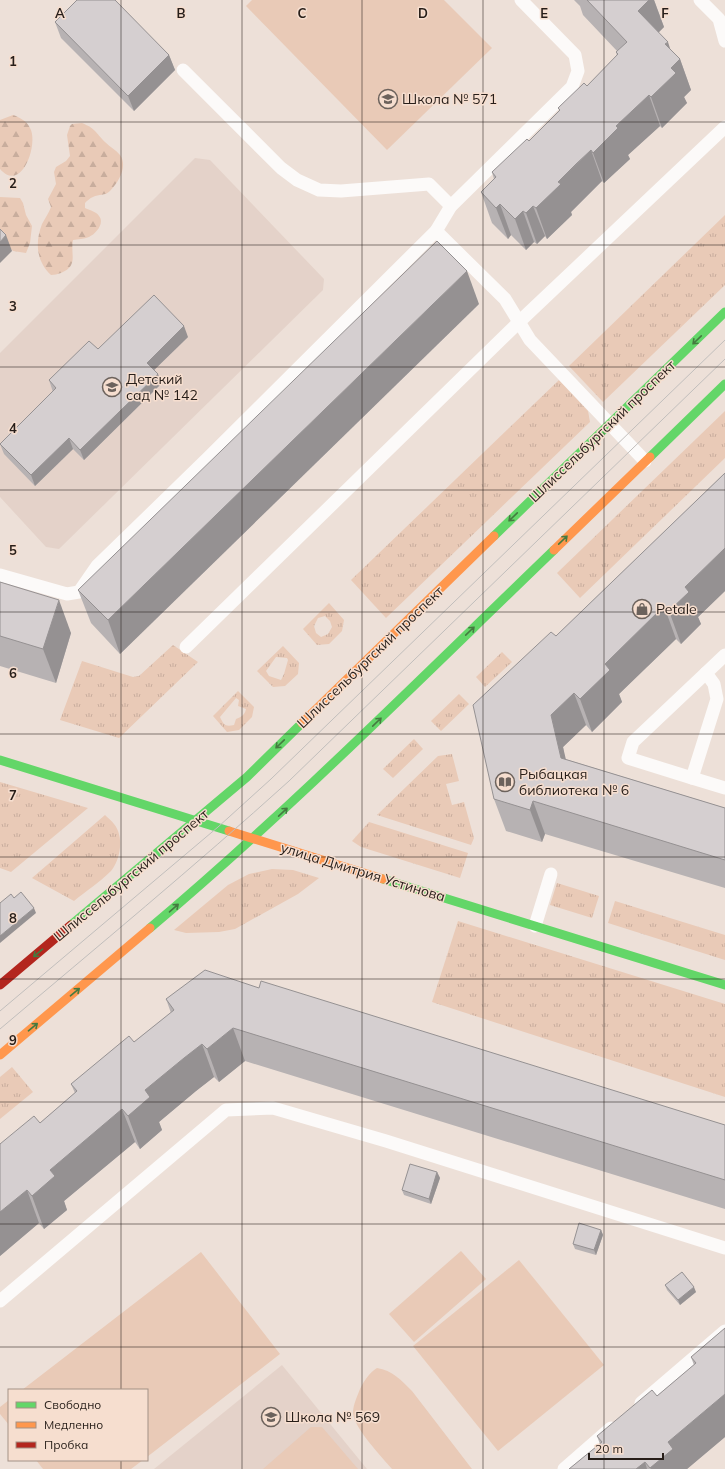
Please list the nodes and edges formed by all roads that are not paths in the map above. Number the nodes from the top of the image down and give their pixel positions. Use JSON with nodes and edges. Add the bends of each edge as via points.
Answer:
{"nodes":[{"id":1,"x":522,"y":0,"type":"edge"},
{"id":2,"x":700,"y":0,"type":"edge"},
{"id":3,"x":725,"y":41,"type":"edge"},
{"id":4,"x":183,"y":70,"type":"dead end"},
{"id":5,"x":725,"y":127,"type":"edge"},
{"id":6,"x":451,"y":206,"type":"junction"},
{"id":7,"x":436,"y":231,"type":"junction"},
{"id":8,"x":725,"y":312,"type":"edge"},
{"id":9,"x":518,"y":322,"type":"junction"},
{"id":10,"x":725,"y":384,"type":"edge"},
{"id":11,"x":610,"y":424,"type":"junction"},
{"id":12,"x":645,"y":461,"type":"junction"},
{"id":13,"x":0,"y":575,"type":"edge"},
{"id":14,"x":186,"y":648,"type":"dead end"},
{"id":15,"x":725,"y":655,"type":"edge"},
{"id":16,"x":706,"y":673,"type":"junction"},
{"id":17,"x":0,"y":760,"type":"edge"},
{"id":18,"x":692,"y":778,"type":"junction"},
{"id":19,"x":725,"y":788,"type":"edge"},
{"id":20,"x":196,"y":820,"type":"junction"},
{"id":21,"x":255,"y":838,"type":"junction"},
{"id":22,"x":551,"y":874,"type":"dead end"},
{"id":23,"x":535,"y":926,"type":"junction"},
{"id":24,"x":0,"y":984,"type":"edge"},
{"id":25,"x":725,"y":985,"type":"edge"},
{"id":26,"x":0,"y":1055,"type":"edge"},
{"id":27,"x":725,"y":1248,"type":"edge"},
{"id":28,"x":0,"y":1301,"type":"edge"},
{"id":29,"x":725,"y":1331,"type":"edge"},
{"id":30,"x":564,"y":1469,"type":"edge"}],
"edges":[{"from":1,"to":6,"type":"lane","via":[[574,55],[578,71],[572,87]]},
{"from":2,"to":3,"type":"lane","via":[[719,19]]},
{"from":4,"to":6,"type":"lane","via":[[281,168],[297,180],[319,190],[341,192],[429,184]]},
{"from":5,"to":9,"type":"lane"},
{"from":6,"to":7,"type":"lane"},
{"from":7,"to":9,"type":"lane","via":[[505,299]]},
{"from":7,"to":13,"type":"lane","via":[[97,566],[79,592],[67,594]]},
{"from":8,"to":11,"type":"main road","name":"Шлиссельбургский проспект","one_way":true},
{"from":9,"to":11,"type":"lane","via":[[530,340]]},
{"from":9,"to":14,"type":"lane"},
{"from":10,"to":12,"type":"main road"},
{"from":11,"to":12,"type":"lane"},
{"from":11,"to":20,"type":"main road","name":"Шлиссельбургский проспект","one_way":true,"via":[[247,776]]},
{"from":21,"to":12,"type":"main road","one_way":true},
{"from":15,"to":16,"type":"lane"},
{"from":16,"to":18,"type":"lane","via":[[714,684],[717,698]]},
{"from":16,"to":18,"type":"lane","via":[[633,742],[628,758]]},
{"from":17,"to":20,"type":"main road","name":"улица Дмитрия Устинова"},
{"from":18,"to":19,"type":"lane"},
{"from":20,"to":21,"type":"main road","name":"улица Дмитрия Устинова"},
{"from":20,"to":24,"type":"main road","name":"Шлиссельбургский проспект","one_way":true},
{"from":21,"to":23,"type":"main road","name":"улица Дмитрия Устинова"},
{"from":26,"to":21,"type":"main road","one_way":true},
{"from":22,"to":23,"type":"lane"},
{"from":23,"to":25,"type":"main road","name":"улица Дмитрия Устинова"},
{"from":27,"to":28,"type":"lane","via":[[273,1108],[226,1110]]},
{"from":29,"to":30,"type":"lane"}]}
